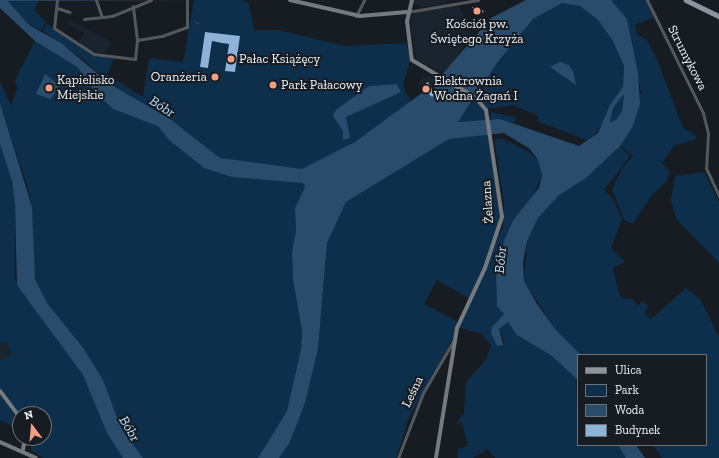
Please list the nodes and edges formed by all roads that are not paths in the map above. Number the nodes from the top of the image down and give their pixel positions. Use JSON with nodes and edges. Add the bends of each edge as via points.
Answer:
{"nodes":[{"id":1,"x":57,"y":0,"type":"edge"},
{"id":2,"x":96,"y":0,"type":"edge"},
{"id":3,"x":152,"y":0,"type":"edge"},
{"id":4,"x":187,"y":0,"type":"edge"},
{"id":5,"x":290,"y":0,"type":"edge"},
{"id":6,"x":364,"y":0,"type":"edge"},
{"id":7,"x":412,"y":0,"type":"edge"},
{"id":8,"x":478,"y":0,"type":"edge"},
{"id":9,"x":647,"y":0,"type":"edge"},
{"id":10,"x":686,"y":0,"type":"edge"},
{"id":11,"x":133,"y":6,"type":"junction"},
{"id":12,"x":57,"y":8,"type":"junction"},
{"id":13,"x":69,"y":12,"type":"dead end"},
{"id":14,"x":407,"y":12,"type":"junction"},
{"id":15,"x":356,"y":16,"type":"junction"},
{"id":16,"x":719,"y":16,"type":"edge"},
{"id":17,"x":102,"y":17,"type":"junction"},
{"id":18,"x":84,"y":19,"type":"dead end"},
{"id":19,"x":137,"y":40,"type":"junction"},
{"id":20,"x":718,"y":190,"type":"edge"},
{"id":21,"x":719,"y":196,"type":"edge"},
{"id":22,"x":454,"y":340,"type":"junction"},
{"id":23,"x":0,"y":391,"type":"edge"},
{"id":24,"x":12,"y":407,"type":"edge"},
{"id":25,"x":0,"y":442,"type":"edge"},
{"id":26,"x":24,"y":446,"type":"edge"},
{"id":27,"x":23,"y":450,"type":"junction"},
{"id":28,"x":36,"y":458,"type":"edge"},
{"id":29,"x":398,"y":458,"type":"edge"},
{"id":30,"x":436,"y":458,"type":"edge"}],
"edges":[{"from":1,"to":12,"type":"street"},
{"from":2,"to":17,"type":"street"},
{"from":3,"to":11,"type":"street"},
{"from":4,"to":19,"type":"street","via":[[187,27],[162,36]]},
{"from":5,"to":15,"type":"street"},
{"from":6,"to":15,"type":"street"},
{"from":7,"to":14,"type":"street","name":"Żelazna"},
{"from":8,"to":14,"type":"street"},
{"from":9,"to":20,"type":"street","name":"Strumykowa","via":[[702,113],[708,133],[706,168]]},
{"from":10,"to":16,"type":"main road"},
{"from":11,"to":17,"type":"street","via":[[112,16]]},
{"from":11,"to":19,"type":"street"},
{"from":12,"to":13,"type":"street"},
{"from":12,"to":19,"type":"street","via":[[52,23],[54,28],[94,54],[135,59]]},
{"from":14,"to":15,"type":"street"},
{"from":14,"to":22,"type":"street","name":"Żelazna","via":[[412,60],[476,98],[488,116],[502,223]]},
{"from":17,"to":18,"type":"street"},
{"from":20,"to":21,"type":"street","name":"Strumykowa"},
{"from":22,"to":29,"type":"street","name":"Leśna","via":[[423,393]]},
{"from":22,"to":30,"type":"street","name":"Żelazna"},
{"from":23,"to":24,"type":"street"},
{"from":25,"to":27,"type":"street"},
{"from":26,"to":27,"type":"street"},
{"from":27,"to":28,"type":"street"}]}
